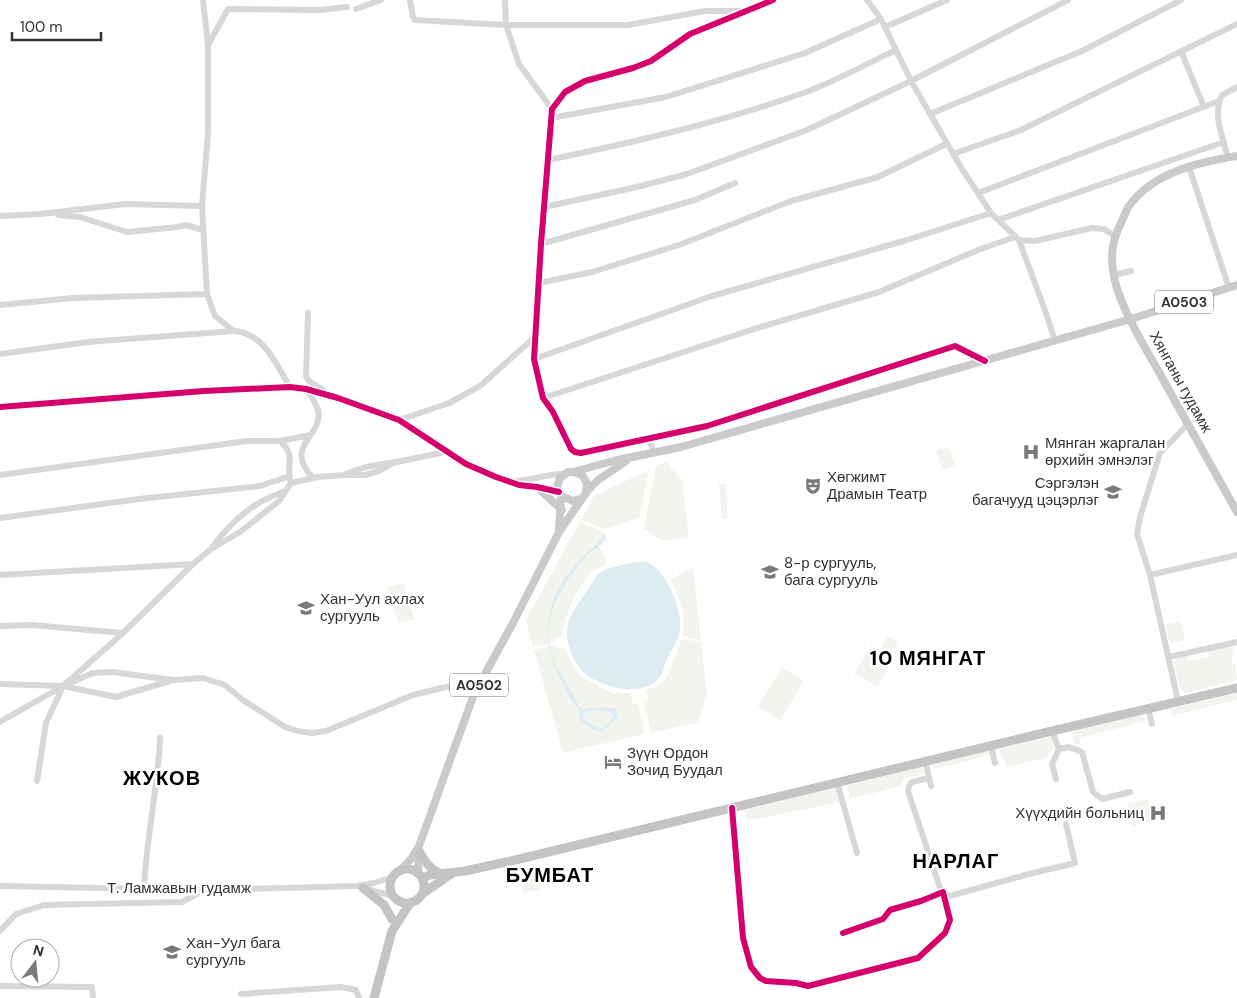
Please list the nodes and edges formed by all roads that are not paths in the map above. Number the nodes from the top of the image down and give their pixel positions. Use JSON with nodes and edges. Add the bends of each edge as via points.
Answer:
{"nodes":[{"id":1,"x":203,"y":0,"type":"edge"},
{"id":2,"x":381,"y":0,"type":"edge"},
{"id":3,"x":410,"y":0,"type":"edge"},
{"id":4,"x":505,"y":0,"type":"edge"},
{"id":5,"x":773,"y":0,"type":"edge"},
{"id":6,"x":867,"y":0,"type":"edge"},
{"id":7,"x":947,"y":0,"type":"edge"},
{"id":8,"x":1068,"y":0,"type":"edge"},
{"id":9,"x":1181,"y":0,"type":"edge"},
{"id":10,"x":347,"y":8,"type":"dead end"},
{"id":11,"x":356,"y":9,"type":"dead end"},
{"id":12,"x":747,"y":11,"type":"junction"},
{"id":13,"x":881,"y":19,"type":"junction"},
{"id":14,"x":1237,"y":24,"type":"edge"},
{"id":15,"x":506,"y":25,"type":"junction"},
{"id":16,"x":885,"y":28,"type":"junction"},
{"id":17,"x":208,"y":45,"type":"junction"},
{"id":18,"x":896,"y":50,"type":"junction"},
{"id":19,"x":1181,"y":51,"type":"junction"},
{"id":20,"x":911,"y":81,"type":"junction"},
{"id":21,"x":1237,"y":87,"type":"edge"},
{"id":22,"x":1219,"y":101,"type":"junction"},
{"id":23,"x":1204,"y":107,"type":"junction"},
{"id":24,"x":552,"y":109,"type":"junction"},
{"id":25,"x":930,"y":114,"type":"junction"},
{"id":26,"x":551,"y":118,"type":"junction"},
{"id":27,"x":1224,"y":142,"type":"junction"},
{"id":28,"x":946,"y":144,"type":"junction"},
{"id":29,"x":953,"y":154,"type":"junction"},
{"id":30,"x":1237,"y":156,"type":"edge"},
{"id":31,"x":1228,"y":158,"type":"junction"},
{"id":32,"x":548,"y":160,"type":"junction"},
{"id":33,"x":1189,"y":168,"type":"junction"},
{"id":34,"x":736,"y":183,"type":"dead end"},
{"id":35,"x":978,"y":192,"type":"junction"},
{"id":36,"x":202,"y":206,"type":"junction"},
{"id":37,"x":544,"y":207,"type":"junction"},
{"id":38,"x":991,"y":213,"type":"junction"},
{"id":39,"x":40,"y":214,"type":"junction"},
{"id":40,"x":0,"y":216,"type":"edge"},
{"id":41,"x":998,"y":220,"type":"junction"},
{"id":42,"x":203,"y":230,"type":"junction"},
{"id":43,"x":1117,"y":238,"type":"junction"},
{"id":44,"x":1018,"y":240,"type":"junction"},
{"id":45,"x":541,"y":244,"type":"junction"},
{"id":46,"x":1131,"y":271,"type":"dead end"},
{"id":47,"x":1114,"y":275,"type":"junction"},
{"id":48,"x":539,"y":283,"type":"junction"},
{"id":49,"x":1233,"y":286,"type":"edge"},
{"id":50,"x":207,"y":294,"type":"junction"},
{"id":51,"x":0,"y":305,"type":"edge"},
{"id":52,"x":308,"y":313,"type":"dead end"},
{"id":53,"x":1131,"y":319,"type":"junction"},
{"id":54,"x":234,"y":331,"type":"junction"},
{"id":55,"x":535,"y":337,"type":"junction"},
{"id":56,"x":1055,"y":341,"type":"junction"},
{"id":57,"x":0,"y":354,"type":"edge"},
{"id":58,"x":534,"y":359,"type":"junction"},
{"id":59,"x":985,"y":361,"type":"junction"},
{"id":60,"x":290,"y":387,"type":"junction"},
{"id":61,"x":306,"y":389,"type":"junction"},
{"id":62,"x":338,"y":398,"type":"junction"},
{"id":63,"x":544,"y":398,"type":"junction"},
{"id":64,"x":0,"y":407,"type":"edge"},
{"id":65,"x":398,"y":420,"type":"junction"},
{"id":66,"x":1188,"y":424,"type":"junction"},
{"id":67,"x":310,"y":435,"type":"junction"},
{"id":68,"x":649,"y":439,"type":"junction"},
{"id":69,"x":280,"y":440,"type":"junction"},
{"id":70,"x":446,"y":452,"type":"junction"},
{"id":71,"x":654,"y":453,"type":"junction"},
{"id":72,"x":630,"y":458,"type":"junction"},
{"id":73,"x":301,"y":459,"type":"junction"},
{"id":74,"x":291,"y":460,"type":"junction"},
{"id":75,"x":573,"y":472,"type":"junction"},
{"id":76,"x":564,"y":474,"type":"junction"},
{"id":77,"x":0,"y":475,"type":"edge"},
{"id":78,"x":312,"y":478,"type":"junction"},
{"id":79,"x":290,"y":480,"type":"junction"},
{"id":80,"x":506,"y":480,"type":"junction"},
{"id":81,"x":537,"y":487,"type":"junction"},
{"id":82,"x":285,"y":491,"type":"junction"},
{"id":83,"x":560,"y":494,"type":"junction"},
{"id":84,"x":583,"y":496,"type":"junction"},
{"id":85,"x":562,"y":510,"type":"junction"},
{"id":86,"x":1237,"y":512,"type":"edge"},
{"id":87,"x":0,"y":518,"type":"edge"},
{"id":88,"x":559,"y":532,"type":"junction"},
{"id":89,"x":211,"y":549,"type":"junction"},
{"id":90,"x":1237,"y":555,"type":"edge"},
{"id":91,"x":193,"y":564,"type":"junction"},
{"id":92,"x":0,"y":575,"type":"edge"},
{"id":93,"x":1150,"y":575,"type":"junction"},
{"id":94,"x":0,"y":626,"type":"edge"},
{"id":95,"x":122,"y":633,"type":"junction"},
{"id":96,"x":1237,"y":642,"type":"edge"},
{"id":97,"x":1169,"y":657,"type":"junction"},
{"id":98,"x":173,"y":680,"type":"junction"},
{"id":99,"x":0,"y":684,"type":"edge"},
{"id":100,"x":64,"y":686,"type":"junction"},
{"id":101,"x":1237,"y":688,"type":"edge"},
{"id":102,"x":474,"y":694,"type":"junction"},
{"id":103,"x":1178,"y":701,"type":"junction"},
{"id":104,"x":1148,"y":709,"type":"junction"},
{"id":105,"x":0,"y":722,"type":"edge"},
{"id":106,"x":1152,"y":724,"type":"dead end"},
{"id":107,"x":1052,"y":730,"type":"junction"},
{"id":108,"x":160,"y":738,"type":"dead end"},
{"id":109,"x":991,"y":746,"type":"junction"},
{"id":110,"x":1059,"y":749,"type":"junction"},
{"id":111,"x":925,"y":761,"type":"junction"},
{"id":112,"x":995,"y":763,"type":"dead end"},
{"id":113,"x":929,"y":778,"type":"junction"},
{"id":114,"x":1056,"y":779,"type":"dead end"},
{"id":115,"x":37,"y":781,"type":"dead end"},
{"id":116,"x":837,"y":782,"type":"junction"},
{"id":117,"x":931,"y":786,"type":"dead end"},
{"id":118,"x":1130,"y":792,"type":"dead end"},
{"id":119,"x":732,"y":808,"type":"junction"},
{"id":120,"x":1066,"y":824,"type":"dead end"},
{"id":121,"x":419,"y":849,"type":"junction"},
{"id":122,"x":857,"y":854,"type":"dead end"},
{"id":123,"x":453,"y":872,"type":"junction"},
{"id":124,"x":396,"y":874,"type":"junction"},
{"id":125,"x":442,"y":874,"type":"junction"},
{"id":126,"x":420,"y":876,"type":"junction"},
{"id":127,"x":0,"y":886,"type":"edge"},
{"id":128,"x":360,"y":887,"type":"junction"},
{"id":129,"x":144,"y":889,"type":"junction"},
{"id":130,"x":204,"y":890,"type":"junction"},
{"id":131,"x":943,"y":892,"type":"junction"},
{"id":132,"x":422,"y":894,"type":"junction"},
{"id":133,"x":394,"y":898,"type":"junction"},
{"id":134,"x":410,"y":903,"type":"junction"},
{"id":135,"x":392,"y":919,"type":"junction"},
{"id":136,"x":0,"y":931,"type":"edge"},
{"id":137,"x":392,"y":931,"type":"junction"},
{"id":138,"x":843,"y":933,"type":"dead end"},
{"id":139,"x":0,"y":986,"type":"edge"},
{"id":140,"x":241,"y":994,"type":"dead end"},
{"id":141,"x":93,"y":998,"type":"edge"},
{"id":142,"x":359,"y":998,"type":"edge"},
{"id":143,"x":374,"y":998,"type":"edge"}],
"edges":[{"from":1,"to":17,"type":"street"},
{"from":2,"to":11,"type":"street"},
{"from":3,"to":15,"type":"street","via":[[412,17],[416,20]]},
{"from":4,"to":15,"type":"street"},
{"from":5,"to":12,"type":"street"},
{"from":6,"to":13,"type":"street"},
{"from":7,"to":16,"type":"street"},
{"from":8,"to":20,"type":"street"},
{"from":9,"to":25,"type":"street","via":[[1082,51]]},
{"from":10,"to":17,"type":"street","via":[[228,9]]},
{"from":12,"to":15,"type":"street","via":[[705,10],[628,25]]},
{"from":12,"to":24,"type":"street","via":[[690,34],[651,61],[584,81],[565,92]]},
{"from":13,"to":16,"type":"street"},
{"from":13,"to":26,"type":"street","via":[[805,53],[666,97]]},
{"from":14,"to":19,"type":"street"},
{"from":15,"to":24,"type":"street","via":[[519,64]]},
{"from":16,"to":18,"type":"street"},
{"from":17,"to":36,"type":"street","via":[[208,133]]},
{"from":18,"to":20,"type":"street"},
{"from":18,"to":32,"type":"street","via":[[782,100],[631,143]]},
{"from":19,"to":23,"type":"street"},
{"from":19,"to":29,"type":"street","via":[[1021,130]]},
{"from":20,"to":25,"type":"street"},
{"from":20,"to":37,"type":"street","via":[[807,130],[687,174]]},
{"from":21,"to":22,"type":"street","via":[[1228,90]]},
{"from":22,"to":23,"type":"street"},
{"from":22,"to":27,"type":"street","via":[[1217,116]]},
{"from":23,"to":35,"type":"street"},
{"from":24,"to":26,"type":"street"},
{"from":25,"to":28,"type":"street"},
{"from":26,"to":32,"type":"street"},
{"from":27,"to":31,"type":"street"},
{"from":27,"to":41,"type":"street"},
{"from":28,"to":29,"type":"street"},
{"from":28,"to":48,"type":"street","via":[[878,177],[791,201],[671,248],[592,272]]},
{"from":29,"to":35,"type":"street"},
{"from":30,"to":31,"type":"main road","name":"Хянганы гудамж"},
{"from":31,"to":33,"type":"main road","name":"Хянганы гудамж"},
{"from":32,"to":37,"type":"street"},
{"from":33,"to":43,"type":"main road","name":"Хянганы гудамж","via":[[1173,172],[1143,192],[1129,206]]},
{"from":33,"to":49,"type":"street"},
{"from":34,"to":45,"type":"street","via":[[695,200]]},
{"from":35,"to":38,"type":"street"},
{"from":36,"to":39,"type":"street","via":[[125,204]]},
{"from":36,"to":42,"type":"street"},
{"from":37,"to":45,"type":"street"},
{"from":38,"to":41,"type":"street"},
{"from":38,"to":58,"type":"street","via":[[712,296]]},
{"from":39,"to":40,"type":"street"},
{"from":39,"to":42,"type":"street","via":[[80,217],[127,232],[186,225]]},
{"from":41,"to":44,"type":"street"},
{"from":42,"to":50,"type":"street"},
{"from":43,"to":44,"type":"street","via":[[1104,230],[1092,228],[1042,240]]},
{"from":43,"to":47,"type":"main road","name":"Хянганы гудамж","via":[[1112,256]]},
{"from":44,"to":56,"type":"street"},
{"from":44,"to":63,"type":"street","via":[[978,250],[879,292]]},
{"from":45,"to":48,"type":"street"},
{"from":46,"to":47,"type":"street"},
{"from":47,"to":53,"type":"main road","name":"Хянганы гудамж"},
{"from":48,"to":55,"type":"street"},
{"from":49,"to":53,"type":"main road","number":"A0503"},
{"from":50,"to":51,"type":"street","via":[[73,298]]},
{"from":50,"to":54,"type":"street","via":[[215,316]]},
{"from":52,"to":62,"type":"street","via":[[306,376],[316,387]]},
{"from":53,"to":56,"type":"main road","number":"A0503"},
{"from":53,"to":66,"type":"main road","name":"Хянганы гудамж"},
{"from":54,"to":57,"type":"street","via":[[88,342]]},
{"from":54,"to":60,"type":"street","via":[[244,332],[264,345]]},
{"from":55,"to":58,"type":"street"},
{"from":55,"to":65,"type":"street","via":[[480,386],[449,403]]},
{"from":56,"to":59,"type":"main road","number":"A0503"},
{"from":58,"to":63,"type":"street"},
{"from":59,"to":68,"type":"street","via":[[955,346],[707,426]]},
{"from":59,"to":71,"type":"main road","number":"A0503"},
{"from":60,"to":61,"type":"street"},
{"from":60,"to":64,"type":"street"},
{"from":61,"to":62,"type":"street"},
{"from":61,"to":67,"type":"street","via":[[318,411],[318,421]]},
{"from":62,"to":65,"type":"street"},
{"from":63,"to":68,"type":"street","via":[[575,452]]},
{"from":65,"to":70,"type":"street"},
{"from":66,"to":86,"type":"main road","name":"Хянганы гудамж"},
{"from":66,"to":93,"type":"street","via":[[1160,453],[1140,517],[1138,534]]},
{"from":67,"to":69,"type":"street"},
{"from":67,"to":73,"type":"street"},
{"from":68,"to":71,"type":"street"},
{"from":69,"to":74,"type":"street","via":[[289,449]]},
{"from":69,"to":77,"type":"street","via":[[247,441]]},
{"from":70,"to":78,"type":"street","via":[[358,468],[345,475]]},
{"from":70,"to":80,"type":"street"},
{"from":71,"to":72,"type":"main road","number":"A0503"},
{"from":72,"to":75,"type":"main road","number":"A0503"},
{"from":72,"to":84,"type":"main road","number":"A0503","via":[[598,480]]},
{"from":73,"to":74,"type":"street"},
{"from":73,"to":78,"type":"street"},
{"from":74,"to":79,"type":"street"},
{"from":75,"to":76,"type":"main road"},
{"from":75,"to":84,"type":"main road","via":[[585,479],[587,488]]},
{"from":76,"to":80,"type":"street","via":[[515,482]]},
{"from":76,"to":83,"type":"main road","number":"A0502","via":[[558,482]]},
{"from":78,"to":79,"type":"street"},
{"from":79,"to":82,"type":"street"},
{"from":79,"to":87,"type":"street"},
{"from":80,"to":81,"type":"street"},
{"from":81,"to":83,"type":"street"},
{"from":81,"to":85,"type":"main road"},
{"from":82,"to":89,"type":"street","via":[[279,502],[240,532]]},
{"from":82,"to":89,"type":"street","via":[[255,505],[230,525]]},
{"from":83,"to":84,"type":"main road","via":[[573,501]]},
{"from":83,"to":85,"type":"main road","number":"A0502"},
{"from":84,"to":88,"type":"main road","number":"A0502"},
{"from":85,"to":88,"type":"main road","number":"A0502"},
{"from":88,"to":102,"type":"main road","number":"A0502"},
{"from":89,"to":91,"type":"street"},
{"from":90,"to":93,"type":"street"},
{"from":91,"to":92,"type":"street"},
{"from":91,"to":95,"type":"street"},
{"from":93,"to":97,"type":"street"},
{"from":94,"to":95,"type":"street","via":[[32,625]]},
{"from":95,"to":100,"type":"street"},
{"from":96,"to":97,"type":"street"},
{"from":97,"to":103,"type":"street"},
{"from":98,"to":100,"type":"street","via":[[116,696]]},
{"from":98,"to":100,"type":"street","via":[[112,672],[94,673]]},
{"from":98,"to":102,"type":"street","via":[[203,678],[225,684],[243,700],[285,727],[312,733],[326,731],[413,696],[446,687],[456,686]]},
{"from":99,"to":100,"type":"street"},
{"from":100,"to":105,"type":"street"},
{"from":100,"to":115,"type":"street","via":[[46,723]]},
{"from":101,"to":103,"type":"highway"},
{"from":102,"to":121,"type":"main road","number":"A0502"},
{"from":103,"to":104,"type":"highway"},
{"from":104,"to":106,"type":"street"},
{"from":104,"to":107,"type":"highway"},
{"from":107,"to":109,"type":"highway"},
{"from":107,"to":110,"type":"street"},
{"from":108,"to":129,"type":"street"},
{"from":109,"to":111,"type":"highway"},
{"from":109,"to":112,"type":"street"},
{"from":110,"to":114,"type":"street","via":[[1052,764]]},
{"from":110,"to":118,"type":"street","via":[[1069,747],[1082,752],[1093,792],[1102,799]]},
{"from":111,"to":113,"type":"street"},
{"from":111,"to":116,"type":"highway"},
{"from":113,"to":117,"type":"street"},
{"from":113,"to":131,"type":"street","via":[[912,782],[908,791]]},
{"from":116,"to":119,"type":"highway"},
{"from":116,"to":122,"type":"street"},
{"from":119,"to":123,"type":"highway"},
{"from":119,"to":131,"type":"street","via":[[743,938],[751,967],[766,981],[808,986],[918,958],[945,933],[950,920]]},
{"from":120,"to":131,"type":"street","via":[[1075,863],[950,896]]},
{"from":121,"to":124,"type":"main road","number":"A0502"},
{"from":121,"to":125,"type":"highway","via":[[426,864]]},
{"from":121,"to":126,"type":"main road","number":"A0502"},
{"from":123,"to":125,"type":"highway"},
{"from":123,"to":132,"type":"highway"},
{"from":124,"to":126,"type":"highway","via":[[410,870]]},
{"from":124,"to":128,"type":"street","name":"Т. Ламжавын гудамж"},
{"from":124,"to":133,"type":"highway","via":[[390,886]]},
{"from":125,"to":126,"type":"highway"},
{"from":126,"to":132,"type":"highway","number":"A0502"},
{"from":127,"to":129,"type":"street","name":"Т. Ламжавын гудамж"},
{"from":128,"to":130,"type":"street","name":"Т. Ламжавын гудамж"},
{"from":128,"to":133,"type":"street","name":"Т. Ламжавын гудамж"},
{"from":128,"to":135,"type":"highway","via":[[384,905]]},
{"from":129,"to":130,"type":"street","name":"Т. Ламжавын гудамж"},
{"from":130,"to":136,"type":"street","via":[[182,902],[44,906],[16,914]]},
{"from":131,"to":138,"type":"street","via":[[890,910],[883,918]]},
{"from":132,"to":134,"type":"highway"},
{"from":133,"to":134,"type":"highway"},
{"from":133,"to":135,"type":"highway"},
{"from":134,"to":137,"type":"highway"},
{"from":135,"to":137,"type":"highway"},
{"from":137,"to":143,"type":"highway"},
{"from":139,"to":141,"type":"street","via":[[92,987]]},
{"from":140,"to":142,"type":"street","via":[[342,987],[356,990]]}]}
